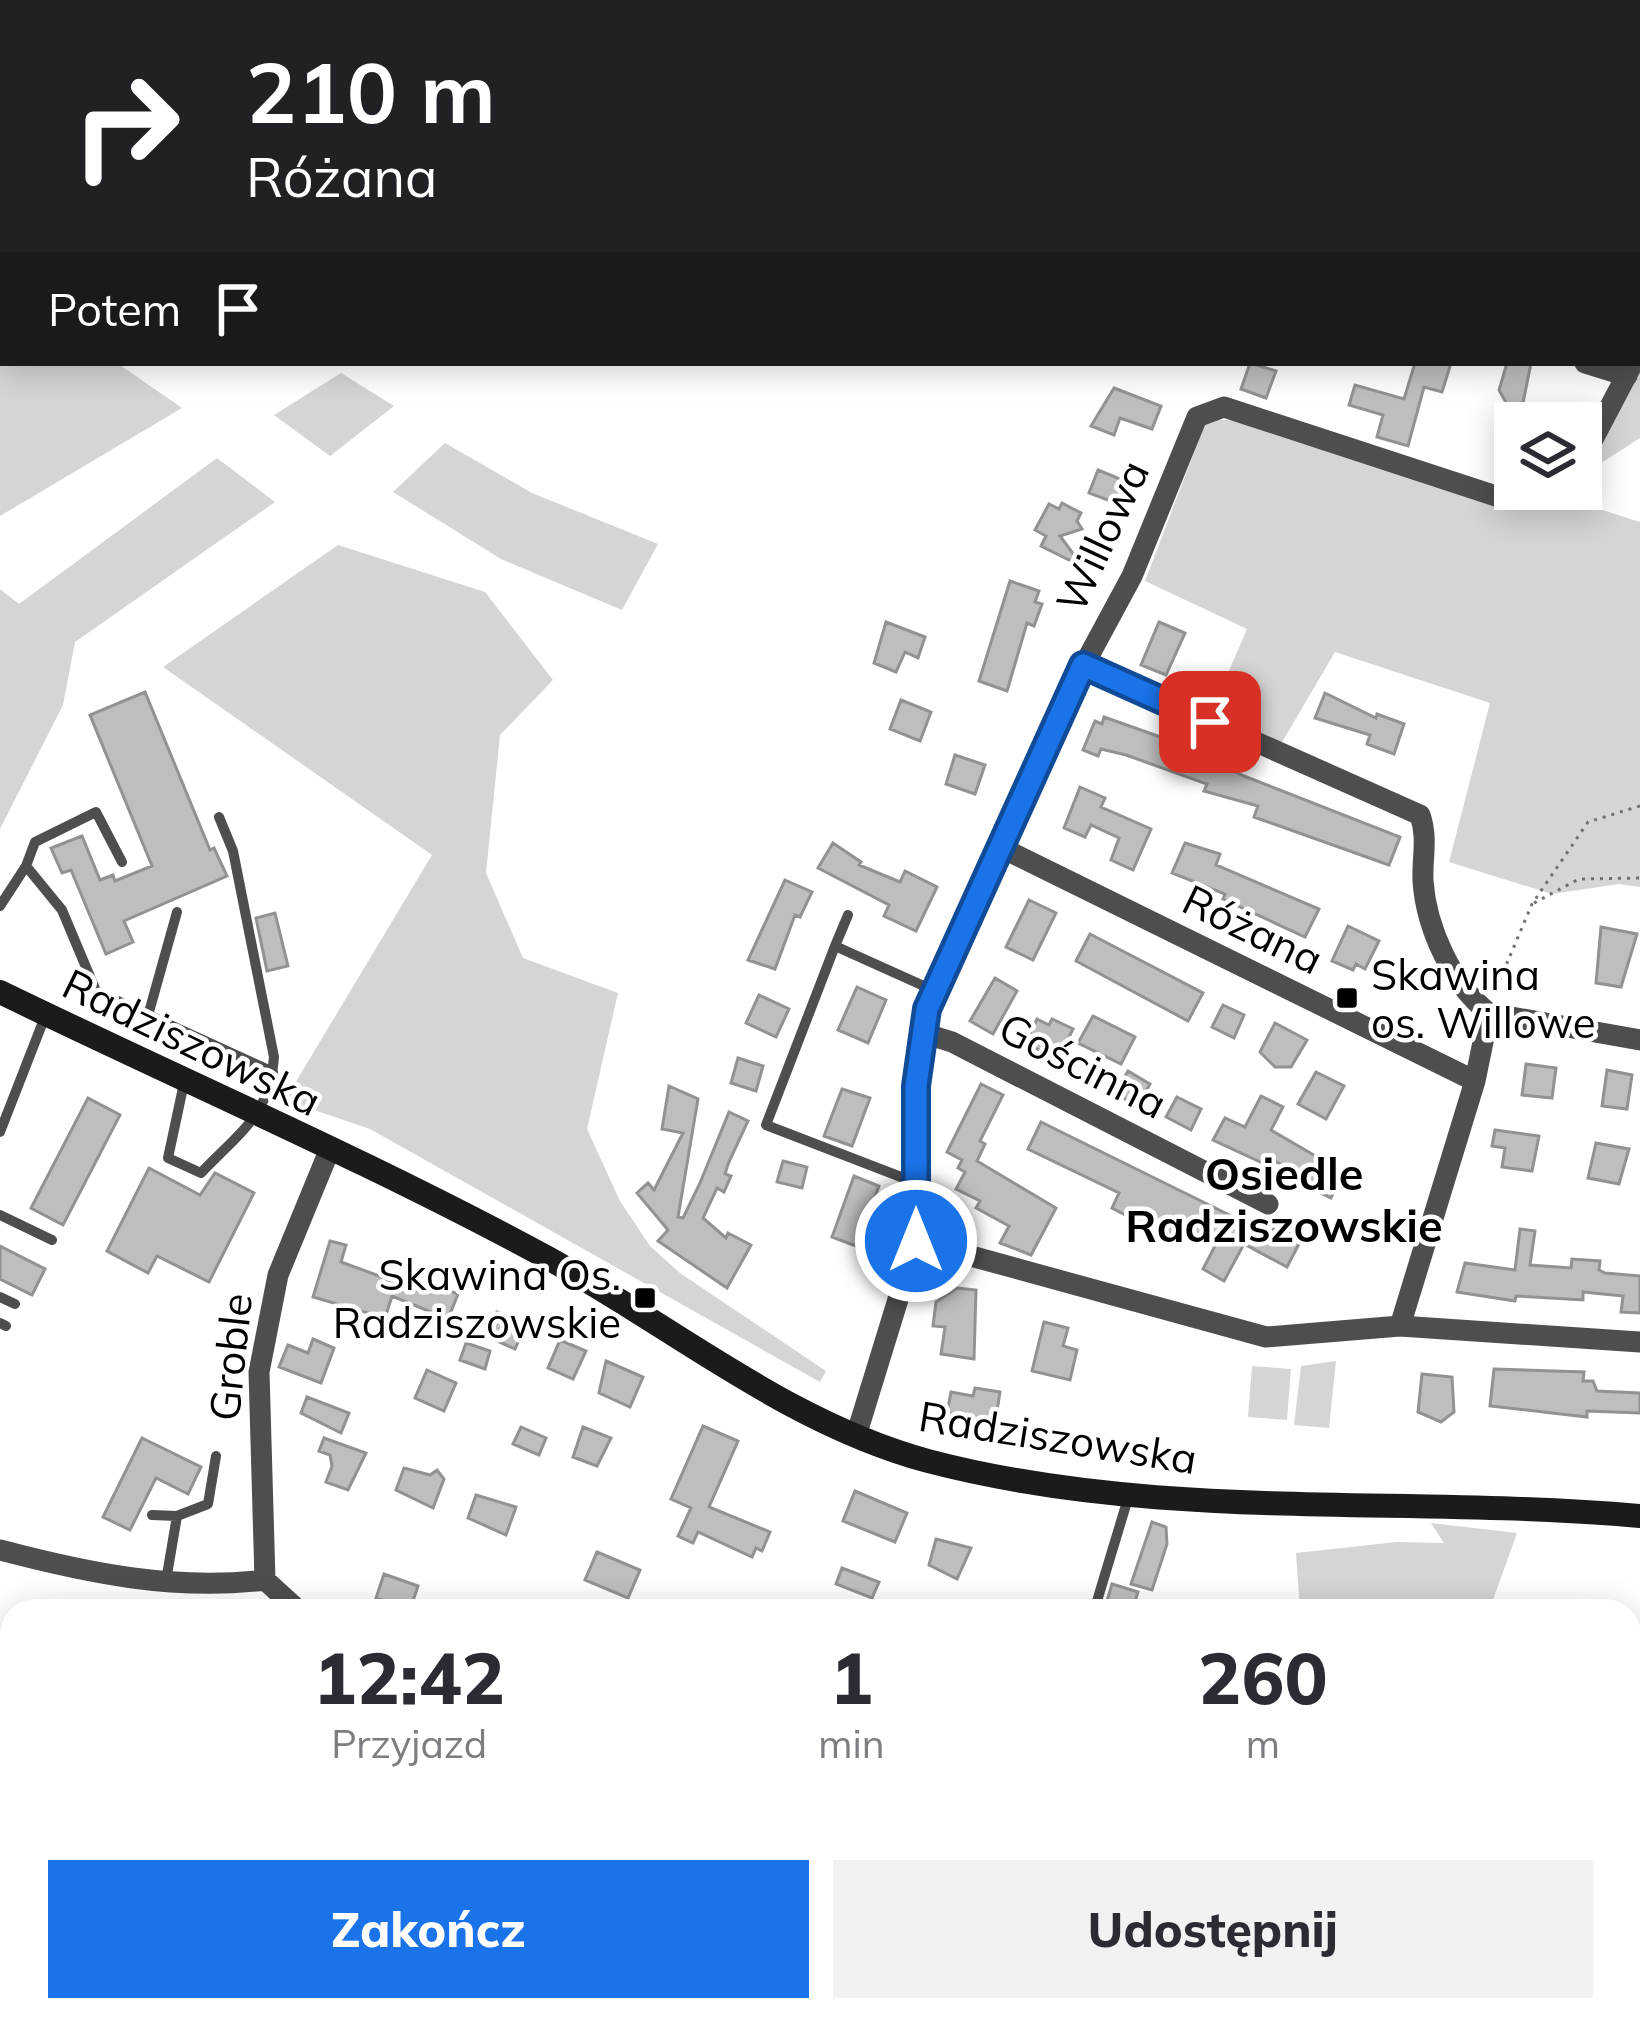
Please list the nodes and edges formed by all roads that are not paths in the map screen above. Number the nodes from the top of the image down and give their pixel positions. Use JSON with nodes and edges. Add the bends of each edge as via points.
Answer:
{"nodes":[{"id":1,"x":1630,"y":369,"type":"edge"},
{"id":2,"x":1602,"y":422,"type":"edge"},
{"id":3,"x":1494,"y":495,"type":"edge"},
{"id":4,"x":1083,"y":665,"type":"junction"},
{"id":5,"x":219,"y":818,"type":"dead end"},
{"id":6,"x":998,"y":846,"type":"junction"},
{"id":7,"x":122,"y":862,"type":"dead end"},
{"id":8,"x":26,"y":866,"type":"junction"},
{"id":9,"x":0,"y":906,"type":"edge"},
{"id":10,"x":177,"y":912,"type":"dead end"},
{"id":11,"x":848,"y":915,"type":"dead end"},
{"id":12,"x":835,"y":946,"type":"junction"},
{"id":13,"x":935,"y":991,"type":"junction"},
{"id":14,"x":0,"y":992,"type":"edge"},
{"id":15,"x":149,"y":1012,"type":"junction"},
{"id":16,"x":1489,"y":1013,"type":"junction"},
{"id":17,"x":46,"y":1014,"type":"junction"},
{"id":18,"x":1573,"y":1026,"type":"junction"},
{"id":19,"x":1640,"y":1028,"type":"edge"},
{"id":20,"x":923,"y":1033,"type":"junction"},
{"id":21,"x":1640,"y":1040,"type":"edge"},
{"id":22,"x":273,"y":1072,"type":"junction"},
{"id":23,"x":1474,"y":1081,"type":"junction"},
{"id":24,"x":184,"y":1083,"type":"junction"},
{"id":25,"x":255,"y":1116,"type":"junction"},
{"id":26,"x":0,"y":1132,"type":"edge"},
{"id":27,"x":329,"y":1151,"type":"junction"},
{"id":28,"x":916,"y":1183,"type":"junction"},
{"id":29,"x":1268,"y":1204,"type":"dead end"},
{"id":30,"x":0,"y":1215,"type":"edge"},
{"id":31,"x":52,"y":1240,"type":"dead end"},
{"id":32,"x":916,"y":1241,"type":"junction"},
{"id":33,"x":0,"y":1297,"type":"edge"},
{"id":34,"x":15,"y":1304,"type":"dead end"},
{"id":35,"x":1400,"y":1326,"type":"junction"},
{"id":36,"x":1640,"y":1342,"type":"edge"},
{"id":37,"x":856,"y":1436,"type":"junction"},
{"id":38,"x":216,"y":1456,"type":"dead end"},
{"id":39,"x":1130,"y":1492,"type":"junction"},
{"id":40,"x":152,"y":1515,"type":"dead end"},
{"id":41,"x":177,"y":1516,"type":"junction"},
{"id":42,"x":1640,"y":1516,"type":"edge"},
{"id":43,"x":0,"y":1550,"type":"edge"},
{"id":44,"x":265,"y":1580,"type":"junction"},
{"id":45,"x":166,"y":1581,"type":"junction"},
{"id":46,"x":286,"y":1599,"type":"edge"},
{"id":47,"x":1098,"y":1599,"type":"edge"}],
"edges":[{"from":1,"to":2,"type":"street"},
{"from":3,"to":4,"type":"street","name":"Willowa","via":[[1224,407],[1197,417],[1132,576]]},
{"from":4,"to":6,"type":"street","name":"Willowa"},
{"from":4,"to":16,"type":"street","via":[[1420,815],[1424,893],[1446,958],[1471,1000]]},
{"from":5,"to":22,"type":"lane","via":[[233,851]]},
{"from":6,"to":13,"type":"street","name":"Willowa"},
{"from":6,"to":23,"type":"street","name":"Różana"},
{"from":7,"to":8,"type":"lane","via":[[96,812],[35,842]]},
{"from":8,"to":9,"type":"lane"},
{"from":8,"to":15,"type":"lane","via":[[62,910],[96,991]]},
{"from":10,"to":15,"type":"lane"},
{"from":11,"to":12,"type":"lane"},
{"from":12,"to":13,"type":"lane"},
{"from":12,"to":28,"type":"lane","via":[[766,1125]]},
{"from":13,"to":20,"type":"street","name":"Willowa"},
{"from":14,"to":17,"type":"street","name":"Radziszowska"},
{"from":15,"to":22,"type":"lane"},
{"from":16,"to":18,"type":"street"},
{"from":16,"to":23,"type":"street"},
{"from":17,"to":24,"type":"street","name":"Radziszowska"},
{"from":17,"to":26,"type":"lane"},
{"from":18,"to":19,"type":"street"},
{"from":18,"to":21,"type":"street"},
{"from":20,"to":28,"type":"street","name":"Willowa"},
{"from":20,"to":29,"type":"street","name":"Gościnna"},
{"from":22,"to":25,"type":"lane","via":[[273,1089]]},
{"from":23,"to":35,"type":"street"},
{"from":24,"to":25,"type":"street","name":"Radziszowska"},
{"from":24,"to":25,"type":"lane","via":[[168,1158],[201,1173]]},
{"from":25,"to":27,"type":"street","name":"Radziszowska"},
{"from":27,"to":37,"type":"street","name":"Radziszowska","via":[[551,1260]]},
{"from":27,"to":44,"type":"street","name":"Groble","via":[[278,1275],[259,1372]]},
{"from":28,"to":32,"type":"street","name":"Willowa"},
{"from":30,"to":31,"type":"lane"},
{"from":32,"to":35,"type":"street","via":[[1266,1336]]},
{"from":32,"to":37,"type":"street","name":"Willowa"},
{"from":33,"to":34,"type":"lane"},
{"from":35,"to":36,"type":"street"},
{"from":37,"to":39,"type":"street","name":"Radziszowska","via":[[975,1472]]},
{"from":38,"to":41,"type":"lane","via":[[208,1504]]},
{"from":39,"to":42,"type":"street","name":"Radziszowska"},
{"from":39,"to":47,"type":"lane"},
{"from":40,"to":41,"type":"lane"},
{"from":41,"to":45,"type":"lane"},
{"from":43,"to":45,"type":"street","via":[[100,1577]]},
{"from":44,"to":45,"type":"street"},
{"from":44,"to":46,"type":"street"}]}
